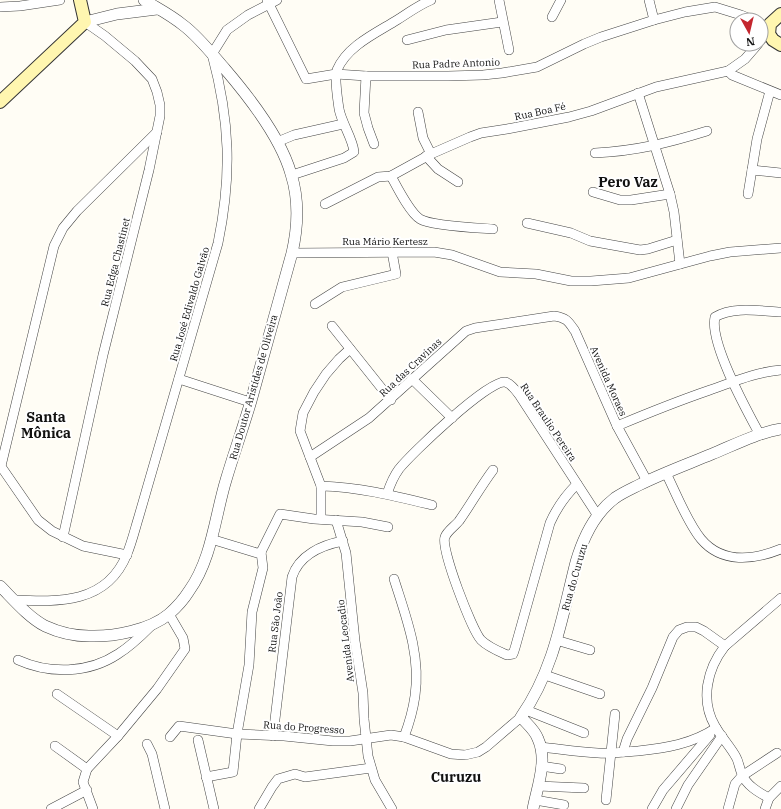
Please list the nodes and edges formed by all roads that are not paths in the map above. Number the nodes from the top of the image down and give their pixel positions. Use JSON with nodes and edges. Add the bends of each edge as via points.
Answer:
{"nodes":[{"id":1,"x":60,"y":0,"type":"edge"},
{"id":2,"x":80,"y":0,"type":"edge"},
{"id":3,"x":144,"y":0,"type":"edge"},
{"id":4,"x":431,"y":0,"type":"edge"},
{"id":5,"x":499,"y":0,"type":"edge"},
{"id":6,"x":561,"y":0,"type":"edge"},
{"id":7,"x":649,"y":0,"type":"edge"},
{"id":8,"x":271,"y":1,"type":"edge"},
{"id":9,"x":156,"y":4,"type":"edge"},
{"id":10,"x":715,"y":4,"type":"edge"},
{"id":11,"x":0,"y":7,"type":"edge"},
{"id":12,"x":734,"y":12,"type":"edge"},
{"id":13,"x":781,"y":14,"type":"edge"},
{"id":14,"x":552,"y":17,"type":"dead end"},
{"id":15,"x":654,"y":20,"type":"junction"},
{"id":16,"x":85,"y":22,"type":"junction"},
{"id":17,"x":502,"y":22,"type":"junction"},
{"id":18,"x":769,"y":23,"type":"edge"},
{"id":19,"x":769,"y":35,"type":"edge"},
{"id":20,"x":407,"y":40,"type":"dead end"},
{"id":21,"x":781,"y":45,"type":"edge"},
{"id":22,"x":509,"y":50,"type":"dead end"},
{"id":23,"x":751,"y":52,"type":"edge"},
{"id":24,"x":212,"y":54,"type":"junction"},
{"id":25,"x":728,"y":71,"type":"junction"},
{"id":26,"x":336,"y":74,"type":"junction"},
{"id":27,"x":366,"y":76,"type":"junction"},
{"id":28,"x":770,"y":91,"type":"junction"},
{"id":29,"x":638,"y":93,"type":"junction"},
{"id":30,"x":781,"y":95,"type":"edge"},
{"id":31,"x":0,"y":102,"type":"edge"},
{"id":32,"x":418,"y":112,"type":"dead end"},
{"id":33,"x":343,"y":124,"type":"junction"},
{"id":34,"x":707,"y":131,"type":"dead end"},
{"id":35,"x":157,"y":132,"type":"junction"},
{"id":36,"x":277,"y":142,"type":"junction"},
{"id":37,"x":374,"y":144,"type":"dead end"},
{"id":38,"x":654,"y":146,"type":"junction"},
{"id":39,"x":595,"y":152,"type":"dead end"},
{"id":40,"x":429,"y":155,"type":"junction"},
{"id":41,"x":752,"y":170,"type":"junction"},
{"id":42,"x":781,"y":173,"type":"edge"},
{"id":43,"x":292,"y":175,"type":"junction"},
{"id":44,"x":391,"y":176,"type":"junction"},
{"id":45,"x":458,"y":182,"type":"dead end"},
{"id":46,"x":593,"y":192,"type":"dead end"},
{"id":47,"x":670,"y":194,"type":"junction"},
{"id":48,"x":748,"y":194,"type":"dead end"},
{"id":49,"x":325,"y":204,"type":"dead end"},
{"id":50,"x":527,"y":223,"type":"dead end"},
{"id":51,"x":493,"y":229,"type":"dead end"},
{"id":52,"x":676,"y":240,"type":"junction"},
{"id":53,"x":781,"y":248,"type":"edge"},
{"id":54,"x":392,"y":252,"type":"junction"},
{"id":55,"x":292,"y":253,"type":"junction"},
{"id":56,"x":680,"y":264,"type":"junction"},
{"id":57,"x":315,"y":304,"type":"dead end"},
{"id":58,"x":781,"y":312,"type":"edge"},
{"id":59,"x":534,"y":319,"type":"joint"},
{"id":60,"x":332,"y":326,"type":"dead end"},
{"id":61,"x":350,"y":349,"type":"junction"},
{"id":62,"x":781,"y":370,"type":"edge"},
{"id":63,"x":179,"y":379,"type":"junction"},
{"id":64,"x":412,"y":379,"type":"junction"},
{"id":65,"x":732,"y":382,"type":"junction"},
{"id":66,"x":391,"y":400,"type":"junction"},
{"id":67,"x":250,"y":402,"type":"junction"},
{"id":68,"x":452,"y":418,"type":"junction"},
{"id":69,"x":617,"y":426,"type":"junction"},
{"id":70,"x":781,"y":429,"type":"edge"},
{"id":71,"x":760,"y":435,"type":"junction"},
{"id":72,"x":310,"y":457,"type":"junction"},
{"id":73,"x":0,"y":466,"type":"edge"},
{"id":74,"x":493,"y":470,"type":"dead end"},
{"id":75,"x":666,"y":473,"type":"junction"},
{"id":76,"x":647,"y":481,"type":"junction"},
{"id":77,"x":577,"y":484,"type":"junction"},
{"id":78,"x":321,"y":486,"type":"junction"},
{"id":79,"x":387,"y":494,"type":"junction"},
{"id":80,"x":432,"y":504,"type":"dead end"},
{"id":81,"x":598,"y":516,"type":"junction"},
{"id":82,"x":321,"y":519,"type":"junction"},
{"id":83,"x":336,"y":520,"type":"junction"},
{"id":84,"x":388,"y":527,"type":"dead end"},
{"id":85,"x":63,"y":537,"type":"junction"},
{"id":86,"x":212,"y":539,"type":"junction"},
{"id":87,"x":343,"y":541,"type":"junction"},
{"id":88,"x":781,"y":549,"type":"edge"},
{"id":89,"x":261,"y":552,"type":"junction"},
{"id":90,"x":127,"y":555,"type":"junction"},
{"id":91,"x":394,"y":579,"type":"dead end"},
{"id":92,"x":0,"y":586,"type":"edge"},
{"id":93,"x":781,"y":598,"type":"edge"},
{"id":94,"x":14,"y":600,"type":"junction"},
{"id":95,"x":169,"y":614,"type":"junction"},
{"id":96,"x":154,"y":623,"type":"junction"},
{"id":97,"x":556,"y":640,"type":"junction"},
{"id":98,"x":725,"y":646,"type":"junction"},
{"id":99,"x":590,"y":650,"type":"dead end"},
{"id":100,"x":18,"y":660,"type":"dead end"},
{"id":101,"x":545,"y":675,"type":"junction"},
{"id":102,"x":57,"y":694,"type":"dead end"},
{"id":103,"x":600,"y":694,"type":"dead end"},
{"id":104,"x":523,"y":714,"type":"junction"},
{"id":105,"x":615,"y":714,"type":"dead end"},
{"id":106,"x":716,"y":728,"type":"junction"},
{"id":107,"x":584,"y":733,"type":"dead end"},
{"id":108,"x":237,"y":734,"type":"junction"},
{"id":109,"x":118,"y":736,"type":"junction"},
{"id":110,"x":272,"y":736,"type":"junction"},
{"id":111,"x":722,"y":736,"type":"junction"},
{"id":112,"x":170,"y":737,"type":"dead end"},
{"id":113,"x":404,"y":737,"type":"junction"},
{"id":114,"x":366,"y":738,"type":"junction"},
{"id":115,"x":198,"y":740,"type":"dead end"},
{"id":116,"x":147,"y":744,"type":"dead end"},
{"id":117,"x":55,"y":746,"type":"dead end"},
{"id":118,"x":541,"y":747,"type":"junction"},
{"id":119,"x":623,"y":752,"type":"junction"},
{"id":120,"x":611,"y":753,"type":"junction"},
{"id":121,"x":777,"y":753,"type":"dead end"},
{"id":122,"x":541,"y":766,"type":"junction"},
{"id":123,"x":371,"y":768,"type":"junction"},
{"id":124,"x":561,"y":769,"type":"dead end"},
{"id":125,"x":85,"y":774,"type":"junction"},
{"id":126,"x":206,"y":776,"type":"junction"},
{"id":127,"x":742,"y":776,"type":"junction"},
{"id":128,"x":538,"y":786,"type":"junction"},
{"id":129,"x":584,"y":788,"type":"dead end"},
{"id":130,"x":780,"y":788,"type":"edge"},
{"id":131,"x":87,"y":790,"type":"junction"},
{"id":132,"x":769,"y":798,"type":"junction"},
{"id":133,"x":606,"y":800,"type":"dead end"},
{"id":134,"x":534,"y":804,"type":"edge"},
{"id":135,"x":564,"y":805,"type":"dead end"},
{"id":136,"x":51,"y":809,"type":"edge"},
{"id":137,"x":94,"y":809,"type":"edge"},
{"id":138,"x":165,"y":809,"type":"edge"},
{"id":139,"x":214,"y":809,"type":"edge"},
{"id":140,"x":259,"y":809,"type":"edge"},
{"id":141,"x":392,"y":809,"type":"edge"},
{"id":142,"x":652,"y":809,"type":"edge"},
{"id":143,"x":676,"y":809,"type":"edge"},
{"id":144,"x":728,"y":809,"type":"edge"},
{"id":145,"x":765,"y":809,"type":"edge"}],
"edges":[{"from":1,"to":11,"type":"street"},
{"from":2,"to":16,"type":"main road"},
{"from":3,"to":9,"type":"street","name":"Rua Doutor Aristídes de Oliveira"},
{"from":4,"to":26,"type":"street","via":[[365,39],[344,59]]},
{"from":5,"to":17,"type":"street"},
{"from":6,"to":14,"type":"street"},
{"from":7,"to":15,"type":"street"},
{"from":8,"to":24,"type":"street","via":[[227,30]]},
{"from":8,"to":26,"type":"street","name":"Rua Padre Antonio","via":[[306,79]]},
{"from":9,"to":16,"type":"street"},
{"from":9,"to":24,"type":"street","name":"Rua Doutor Aristídes de Oliveira","via":[[183,25]]},
{"from":10,"to":12,"type":"street","name":"Rua Padre Antonio"},
{"from":10,"to":15,"type":"street","name":"Rua Padre Antonio"},
{"from":13,"to":18,"type":"main road"},
{"from":15,"to":27,"type":"street","name":"Rua Padre Antonio","via":[[601,37],[537,67],[520,71],[483,75]]},
{"from":16,"to":31,"type":"main road"},
{"from":16,"to":35,"type":"street","name":"Rua Edga Chastinet","via":[[135,61],[152,79],[160,105]]},
{"from":17,"to":20,"type":"street","via":[[446,30]]},
{"from":17,"to":22,"type":"street"},
{"from":19,"to":21,"type":"main road"},
{"from":23,"to":25,"type":"street","name":"Rua Boa Fé"},
{"from":24,"to":36,"type":"street","name":"Rua Doutor Aristídes de Oliveira","via":[[248,98]]},
{"from":24,"to":63,"type":"street","name":"Rua José Edivaldo Galvão","via":[[227,135],[227,187],[218,243]]},
{"from":25,"to":28,"type":"street"},
{"from":25,"to":29,"type":"street","name":"Rua Boa Fé"},
{"from":26,"to":27,"type":"street","name":"Rua Padre Antonio"},
{"from":26,"to":33,"type":"street"},
{"from":27,"to":37,"type":"street","via":[[364,113]]},
{"from":28,"to":30,"type":"street"},
{"from":28,"to":41,"type":"street","via":[[757,139]]},
{"from":29,"to":38,"type":"street"},
{"from":29,"to":40,"type":"street","name":"Rua Boa Fé","via":[[568,117],[481,133]]},
{"from":32,"to":40,"type":"street"},
{"from":33,"to":36,"type":"street","via":[[294,135]]},
{"from":33,"to":43,"type":"street","via":[[354,150],[353,154]]},
{"from":34,"to":38,"type":"street"},
{"from":35,"to":73,"type":"street","via":[[77,211],[63,228],[54,246]]},
{"from":35,"to":85,"type":"street","name":"Rua Edga Chastinet","via":[[103,355]]},
{"from":36,"to":43,"type":"street","name":"Rua Doutor Aristídes de Oliveira"},
{"from":38,"to":39,"type":"street"},
{"from":38,"to":47,"type":"street"},
{"from":40,"to":44,"type":"street","name":"Rua Boa Fé"},
{"from":40,"to":45,"type":"street","via":[[438,169]]},
{"from":41,"to":42,"type":"street"},
{"from":41,"to":48,"type":"street"},
{"from":43,"to":55,"type":"street","name":"Rua Doutor Aristídes de Oliveira","via":[[296,238]]},
{"from":44,"to":49,"type":"street","name":"Rua Boa Fé","via":[[378,177]]},
{"from":44,"to":51,"type":"street","via":[[419,219],[433,223]]},
{"from":46,"to":47,"type":"street","via":[[620,200]]},
{"from":47,"to":52,"type":"street"},
{"from":50,"to":52,"type":"street","via":[[571,233],[601,244],[640,250]]},
{"from":52,"to":56,"type":"street"},
{"from":53,"to":56,"type":"street","name":"Rua Mário Kertesz","via":[[730,252]]},
{"from":54,"to":55,"type":"street","name":"Rua Mário Kertesz"},
{"from":54,"to":56,"type":"street","name":"Rua Mário Kertesz","via":[[434,252],[452,255],[500,272],[536,274],[571,281],[629,278]]},
{"from":54,"to":57,"type":"street","via":[[396,274],[342,287]]},
{"from":55,"to":67,"type":"street","name":"Rua Doutor Aristídes de Oliveira"},
{"from":58,"to":65,"type":"street","via":[[731,311],[721,313],[715,318],[714,329]]},
{"from":59,"to":64,"type":"street","name":"Rua das Cravinas","via":[[466,331]]},
{"from":59,"to":69,"type":"street","name":"Avenida Moraes","via":[[554,316],[567,320],[575,331]]},
{"from":60,"to":61,"type":"street"},
{"from":61,"to":66,"type":"street"},
{"from":61,"to":72,"type":"street","via":[[326,374],[303,413],[300,431]]},
{"from":62,"to":65,"type":"street","via":[[756,374]]},
{"from":63,"to":67,"type":"street"},
{"from":63,"to":90,"type":"street","name":"Rua José Edivaldo Galvão"},
{"from":64,"to":66,"type":"street","name":"Rua das Cravinas"},
{"from":64,"to":68,"type":"street"},
{"from":65,"to":69,"type":"street"},
{"from":65,"to":71,"type":"street"},
{"from":66,"to":72,"type":"street","name":"Rua das Cravinas","via":[[369,418]]},
{"from":67,"to":86,"type":"street","name":"Rua Doutor Aristídes de Oliveira","via":[[226,481]]},
{"from":68,"to":77,"type":"street","name":"Rua Braulio Pereira","via":[[492,387],[501,382],[509,383]]},
{"from":68,"to":79,"type":"street","name":"Rua Braulio Pereira","via":[[399,469]]},
{"from":69,"to":76,"type":"street","name":"Avenida Moraes"},
{"from":70,"to":71,"type":"street","name":"Rua do Curuzu"},
{"from":71,"to":75,"type":"street","name":"Rua do Curuzu"},
{"from":72,"to":78,"type":"street"},
{"from":73,"to":85,"type":"street","via":[[38,520]]},
{"from":74,"to":77,"type":"street","via":[[444,538],[446,553],[475,631],[486,644],[507,655],[513,654],[556,508]]},
{"from":75,"to":76,"type":"street","name":"Rua do Curuzu"},
{"from":75,"to":88,"type":"street","via":[[694,529],[711,548],[729,556],[747,558]]},
{"from":76,"to":81,"type":"street","name":"Rua do Curuzu","via":[[616,498]]},
{"from":77,"to":81,"type":"street","name":"Rua Braulio Pereira"},
{"from":78,"to":79,"type":"street"},
{"from":78,"to":82,"type":"street"},
{"from":79,"to":80,"type":"street"},
{"from":81,"to":97,"type":"street","name":"Rua do Curuzu","via":[[580,547]]},
{"from":82,"to":83,"type":"street"},
{"from":82,"to":89,"type":"street","via":[[280,514]]},
{"from":83,"to":84,"type":"street"},
{"from":83,"to":87,"type":"street","name":"Avenida Leocadio"},
{"from":85,"to":90,"type":"street","via":[[82,546]]},
{"from":86,"to":89,"type":"street"},
{"from":86,"to":95,"type":"street","name":"Rua Doutor Aristídes de Oliveira","via":[[197,578]]},
{"from":87,"to":110,"type":"street","name":"Rua São João","via":[[314,551],[296,566],[294,571]]},
{"from":87,"to":114,"type":"street","name":"Avenida Leocadio","via":[[363,693]]},
{"from":89,"to":108,"type":"street","via":[[263,568],[252,612],[249,665]]},
{"from":90,"to":94,"type":"street","name":"Rua José Edivaldo Galvão","via":[[117,572],[104,585],[86,595],[44,601]]},
{"from":91,"to":113,"type":"street","via":[[415,651],[415,695]]},
{"from":92,"to":94,"type":"street","name":"Rua Doutor Aristídes de Oliveira"},
{"from":93,"to":98,"type":"street"},
{"from":94,"to":96,"type":"street","name":"Rua Doutor Aristídes de Oliveira","via":[[44,625],[65,633],[88,636],[112,635]]},
{"from":95,"to":96,"type":"street","name":"Rua Doutor Aristídes de Oliveira"},
{"from":95,"to":109,"type":"street","via":[[183,638],[184,653]]},
{"from":96,"to":100,"type":"street","via":[[118,654],[92,665],[53,670],[31,666]]},
{"from":97,"to":99,"type":"street"},
{"from":97,"to":101,"type":"street","name":"Rua do Curuzu"},
{"from":98,"to":106,"type":"street","via":[[712,666],[707,688],[709,711]]},
{"from":98,"to":119,"type":"street","via":[[696,627],[686,627],[673,636]]},
{"from":101,"to":103,"type":"street"},
{"from":101,"to":104,"type":"street","name":"Rua do Curuzu"},
{"from":102,"to":109,"type":"street"},
{"from":104,"to":107,"type":"street"},
{"from":104,"to":113,"type":"street","name":"Rua do Progresso","via":[[486,747],[465,755],[450,754]]},
{"from":104,"to":118,"type":"street"},
{"from":105,"to":120,"type":"street"},
{"from":106,"to":111,"type":"street"},
{"from":106,"to":119,"type":"street","via":[[695,740],[678,745]]},
{"from":106,"to":142,"type":"street","via":[[662,790]]},
{"from":108,"to":110,"type":"street","name":"Rua do Progresso"},
{"from":108,"to":112,"type":"street","name":"Rua do Progresso","via":[[179,726]]},
{"from":108,"to":126,"type":"street","via":[[234,772]]},
{"from":109,"to":125,"type":"street"},
{"from":110,"to":114,"type":"street","name":"Rua do Progresso","via":[[333,741]]},
{"from":111,"to":127,"type":"street","via":[[737,758]]},
{"from":111,"to":143,"type":"street","via":[[688,785]]},
{"from":113,"to":114,"type":"street","name":"Rua do Progresso","via":[[391,735]]},
{"from":114,"to":123,"type":"street","name":"Avenida Leocadio"},
{"from":115,"to":126,"type":"street"},
{"from":116,"to":138,"type":"street","via":[[152,754]]},
{"from":117,"to":125,"type":"street"},
{"from":118,"to":120,"type":"street"},
{"from":118,"to":122,"type":"street"},
{"from":119,"to":120,"type":"street"},
{"from":120,"to":133,"type":"street"},
{"from":121,"to":127,"type":"street"},
{"from":122,"to":124,"type":"street"},
{"from":122,"to":128,"type":"street"},
{"from":123,"to":140,"type":"street","via":[[305,777],[295,774],[281,777]]},
{"from":123,"to":141,"type":"street","name":"Avenida Leocadio"},
{"from":125,"to":131,"type":"street","via":[[83,784]]},
{"from":126,"to":139,"type":"street"},
{"from":127,"to":132,"type":"street","via":[[750,786]]},
{"from":127,"to":144,"type":"street","via":[[735,784]]},
{"from":128,"to":129,"type":"street"},
{"from":128,"to":134,"type":"street"},
{"from":130,"to":132,"type":"street"},
{"from":131,"to":136,"type":"street"},
{"from":131,"to":137,"type":"street"},
{"from":132,"to":145,"type":"street"},
{"from":134,"to":135,"type":"street"}]}
